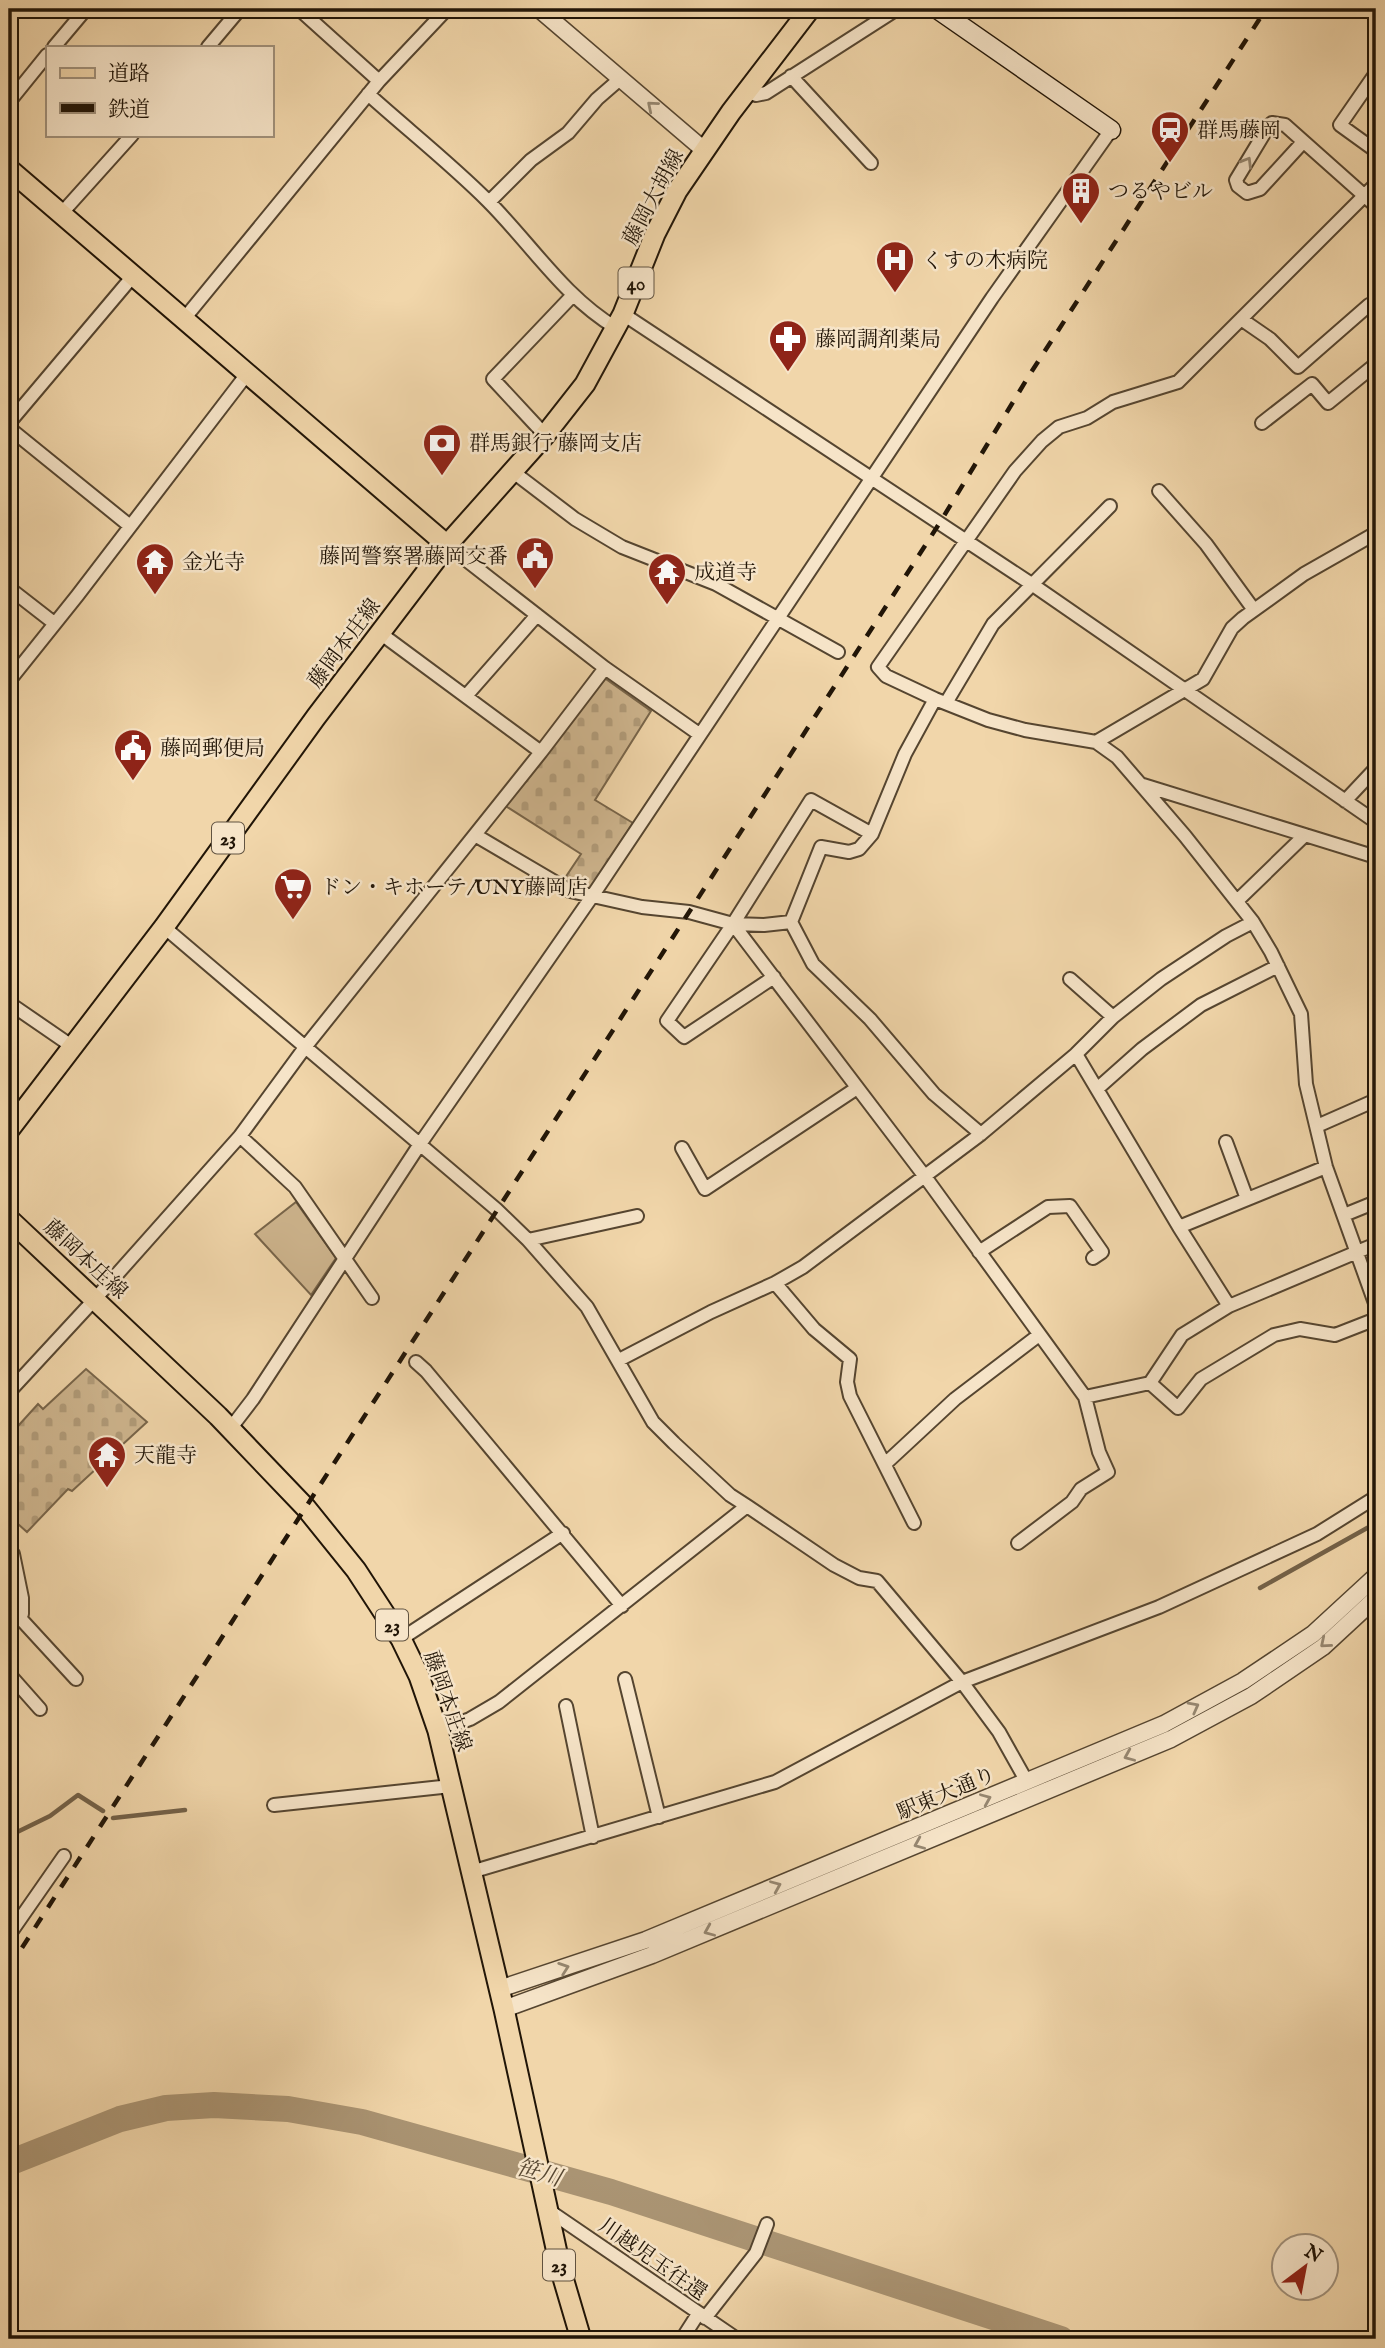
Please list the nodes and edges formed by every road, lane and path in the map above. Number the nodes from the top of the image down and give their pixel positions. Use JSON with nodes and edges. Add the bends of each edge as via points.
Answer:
{"nodes":[{"id":1,"x":86,"y":9,"type":"edge"},
{"id":2,"x":240,"y":9,"type":"edge"},
{"id":3,"x":299,"y":9,"type":"edge"},
{"id":4,"x":447,"y":9,"type":"edge"},
{"id":5,"x":539,"y":9,"type":"edge"},
{"id":6,"x":810,"y":9,"type":"edge"},
{"id":7,"x":897,"y":9,"type":"edge"},
{"id":8,"x":937,"y":9,"type":"edge"},
{"id":9,"x":55,"y":46,"type":"edge"},
{"id":10,"x":209,"y":46,"type":"edge"},
{"id":11,"x":46,"y":56,"type":"edge"},
{"id":12,"x":1376,"y":73,"type":"edge"},
{"id":13,"x":791,"y":76,"type":"junction"},
{"id":14,"x":620,"y":79,"type":"junction"},
{"id":15,"x":379,"y":81,"type":"junction"},
{"id":16,"x":746,"y":91,"type":"junction"},
{"id":17,"x":368,"y":94,"type":"junction"},
{"id":18,"x":9,"y":102,"type":"edge"},
{"id":19,"x":1111,"y":130,"type":"joint"},
{"id":20,"x":131,"y":136,"type":"edge"},
{"id":21,"x":1303,"y":142,"type":"junction"},
{"id":22,"x":704,"y":150,"type":"junction"},
{"id":23,"x":1376,"y":151,"type":"edge"},
{"id":24,"x":871,"y":163,"type":"dead end"},
{"id":25,"x":9,"y":169,"type":"edge"},
{"id":26,"x":1376,"y":184,"type":"edge"},
{"id":27,"x":1371,"y":201,"type":"edge"},
{"id":28,"x":489,"y":202,"type":"junction"},
{"id":29,"x":61,"y":214,"type":"junction"},
{"id":30,"x":133,"y":276,"type":"junction"},
{"id":31,"x":573,"y":295,"type":"junction"},
{"id":32,"x":1376,"y":314,"type":"edge"},
{"id":33,"x":1241,"y":319,"type":"junction"},
{"id":34,"x":184,"y":320,"type":"junction"},
{"id":35,"x":620,"y":321,"type":"junction"},
{"id":36,"x":1376,"y":364,"type":"edge"},
{"id":37,"x":1298,"y":367,"type":"junction"},
{"id":38,"x":247,"y":374,"type":"junction"},
{"id":39,"x":1312,"y":384,"type":"junction"},
{"id":40,"x":1262,"y":423,"type":"dead end"},
{"id":41,"x":9,"y":425,"type":"edge"},
{"id":42,"x":545,"y":435,"type":"junction"},
{"id":43,"x":512,"y":471,"type":"junction"},
{"id":44,"x":873,"y":478,"type":"junction"},
{"id":45,"x":1158,"y":491,"type":"dead end"},
{"id":46,"x":1110,"y":506,"type":"dead end"},
{"id":47,"x":130,"y":526,"type":"junction"},
{"id":48,"x":1376,"y":533,"type":"edge"},
{"id":49,"x":965,"y":541,"type":"junction"},
{"id":50,"x":447,"y":545,"type":"junction"},
{"id":51,"x":1033,"y":585,"type":"junction"},
{"id":52,"x":9,"y":588,"type":"edge"},
{"id":53,"x":1254,"y":610,"type":"junction"},
{"id":54,"x":537,"y":615,"type":"junction"},
{"id":55,"x":778,"y":619,"type":"junction"},
{"id":56,"x":54,"y":623,"type":"junction"},
{"id":57,"x":380,"y":634,"type":"junction"},
{"id":58,"x":838,"y":652,"type":"dead end"},
{"id":59,"x":605,"y":668,"type":"junction"},
{"id":60,"x":9,"y":681,"type":"edge"},
{"id":61,"x":1182,"y":690,"type":"junction"},
{"id":62,"x":466,"y":696,"type":"junction"},
{"id":63,"x":940,"y":701,"type":"junction"},
{"id":64,"x":699,"y":734,"type":"junction"},
{"id":65,"x":1096,"y":742,"type":"junction"},
{"id":66,"x":541,"y":752,"type":"junction"},
{"id":67,"x":1376,"y":768,"type":"edge"},
{"id":68,"x":1141,"y":784,"type":"junction"},
{"id":69,"x":1345,"y":801,"type":"junction"},
{"id":70,"x":1376,"y":822,"type":"edge"},
{"id":71,"x":872,"y":834,"type":"junction"},
{"id":72,"x":475,"y":835,"type":"junction"},
{"id":73,"x":1305,"y":835,"type":"junction"},
{"id":74,"x":1376,"y":857,"type":"edge"},
{"id":75,"x":593,"y":895,"type":"junction"},
{"id":76,"x":1237,"y":901,"type":"junction"},
{"id":77,"x":791,"y":922,"type":"junction"},
{"id":78,"x":1253,"y":922,"type":"junction"},
{"id":79,"x":733,"y":924,"type":"junction"},
{"id":80,"x":164,"y":927,"type":"junction"},
{"id":81,"x":1278,"y":966,"type":"junction"},
{"id":82,"x":774,"y":977,"type":"junction"},
{"id":83,"x":1070,"y":979,"type":"dead end"},
{"id":84,"x":9,"y":1003,"type":"edge"},
{"id":85,"x":1114,"y":1017,"type":"junction"},
{"id":86,"x":306,"y":1046,"type":"junction"},
{"id":87,"x":73,"y":1048,"type":"junction"},
{"id":88,"x":1076,"y":1054,"type":"junction"},
{"id":89,"x":857,"y":1088,"type":"junction"},
{"id":90,"x":1097,"y":1089,"type":"junction"},
{"id":91,"x":1376,"y":1100,"type":"edge"},
{"id":92,"x":1317,"y":1126,"type":"junction"},
{"id":93,"x":9,"y":1130,"type":"edge"},
{"id":94,"x":981,"y":1135,"type":"junction"},
{"id":95,"x":240,"y":1136,"type":"junction"},
{"id":96,"x":1226,"y":1142,"type":"dead end"},
{"id":97,"x":420,"y":1143,"type":"junction"},
{"id":98,"x":682,"y":1148,"type":"dead end"},
{"id":99,"x":1326,"y":1167,"type":"junction"},
{"id":100,"x":926,"y":1178,"type":"junction"},
{"id":101,"x":1247,"y":1199,"type":"junction"},
{"id":102,"x":1376,"y":1202,"type":"edge"},
{"id":103,"x":1344,"y":1215,"type":"junction"},
{"id":104,"x":637,"y":1216,"type":"dead end"},
{"id":105,"x":9,"y":1219,"type":"edge"},
{"id":106,"x":1179,"y":1227,"type":"junction"},
{"id":107,"x":527,"y":1240,"type":"junction"},
{"id":108,"x":1376,"y":1244,"type":"edge"},
{"id":109,"x":979,"y":1252,"type":"junction"},
{"id":110,"x":1357,"y":1252,"type":"junction"},
{"id":111,"x":344,"y":1258,"type":"junction"},
{"id":112,"x":1093,"y":1258,"type":"dead end"},
{"id":113,"x":775,"y":1283,"type":"junction"},
{"id":114,"x":373,"y":1298,"type":"dead end"},
{"id":115,"x":95,"y":1299,"type":"junction"},
{"id":116,"x":1229,"y":1306,"type":"junction"},
{"id":117,"x":1376,"y":1306,"type":"edge"},
{"id":118,"x":1376,"y":1319,"type":"edge"},
{"id":119,"x":1039,"y":1335,"type":"junction"},
{"id":120,"x":619,"y":1360,"type":"junction"},
{"id":121,"x":416,"y":1362,"type":"dead end"},
{"id":122,"x":1150,"y":1383,"type":"junction"},
{"id":123,"x":9,"y":1392,"type":"edge"},
{"id":124,"x":1085,"y":1397,"type":"junction"},
{"id":125,"x":230,"y":1429,"type":"junction"},
{"id":126,"x":885,"y":1464,"type":"junction"},
{"id":127,"x":1376,"y":1497,"type":"edge"},
{"id":128,"x":747,"y":1506,"type":"junction"},
{"id":129,"x":914,"y":1523,"type":"dead end"},
{"id":130,"x":563,"y":1533,"type":"junction"},
{"id":131,"x":1017,"y":1543,"type":"dead end"},
{"id":132,"x":9,"y":1549,"type":"edge"},
{"id":133,"x":1376,"y":1576,"type":"edge"},
{"id":134,"x":1376,"y":1598,"type":"edge"},
{"id":135,"x":622,"y":1606,"type":"junction"},
{"id":136,"x":19,"y":1617,"type":"junction"},
{"id":137,"x":9,"y":1627,"type":"edge"},
{"id":138,"x":401,"y":1639,"type":"junction"},
{"id":139,"x":9,"y":1674,"type":"edge"},
{"id":140,"x":76,"y":1679,"type":"dead end"},
{"id":141,"x":625,"y":1679,"type":"dead end"},
{"id":142,"x":962,"y":1682,"type":"junction"},
{"id":143,"x":566,"y":1706,"type":"dead end"},
{"id":144,"x":40,"y":1709,"type":"dead end"},
{"id":145,"x":438,"y":1731,"type":"junction"},
{"id":146,"x":1027,"y":1782,"type":"junction"},
{"id":147,"x":451,"y":1786,"type":"junction"},
{"id":148,"x":274,"y":1805,"type":"dead end"},
{"id":149,"x":659,"y":1817,"type":"junction"},
{"id":150,"x":593,"y":1837,"type":"junction"},
{"id":151,"x":64,"y":1856,"type":"dead end"},
{"id":152,"x":471,"y":1872,"type":"junction"},
{"id":153,"x":9,"y":1934,"type":"edge"},
{"id":154,"x":499,"y":1989,"type":"junction"},
{"id":155,"x":504,"y":2009,"type":"junction"},
{"id":156,"x":548,"y":2210,"type":"junction"},
{"id":157,"x":767,"y":2224,"type":"dead end"},
{"id":158,"x":701,"y":2316,"type":"junction"},
{"id":159,"x":581,"y":2339,"type":"edge"},
{"id":160,"x":682,"y":2339,"type":"edge"},
{"id":161,"x":737,"y":2339,"type":"edge"}],
"edges":[{"from":1,"to":9,"type":"street"},
{"from":2,"to":10,"type":"street"},
{"from":3,"to":15,"type":"street"},
{"from":4,"to":15,"type":"street"},
{"from":5,"to":14,"type":"street"},
{"from":6,"to":16,"type":"main road","name":"藤岡大胡線","number":"40"},
{"from":7,"to":13,"type":"street"},
{"from":8,"to":19,"type":"main road"},
{"from":11,"to":18,"type":"street"},
{"from":12,"to":23,"type":"street","via":[[1340,125]]},
{"from":13,"to":16,"type":"street","via":[[766,93]]},
{"from":13,"to":24,"type":"street"},
{"from":22,"to":14,"type":"street","one_way":true},
{"from":14,"to":28,"type":"street","via":[[568,133],[531,160]]},
{"from":15,"to":17,"type":"street"},
{"from":16,"to":22,"type":"main road","name":"藤岡大胡線","number":"40"},
{"from":17,"to":28,"type":"street"},
{"from":17,"to":34,"type":"street"},
{"from":19,"to":44,"type":"street"},
{"from":20,"to":29,"type":"street"},
{"from":21,"to":21,"type":"street","one_way":true,"via":[[1260,189],[1247,193],[1238,186],[1237,180],[1272,123],[1284,125]]},
{"from":21,"to":27,"type":"street"},
{"from":22,"to":35,"type":"main road","name":"藤岡大胡線","number":"40","via":[[665,214]]},
{"from":25,"to":29,"type":"main road"},
{"from":26,"to":27,"type":"street"},
{"from":27,"to":33,"type":"street"},
{"from":28,"to":31,"type":"street"},
{"from":29,"to":30,"type":"main road"},
{"from":30,"to":34,"type":"main road"},
{"from":30,"to":41,"type":"street"},
{"from":31,"to":35,"type":"street","via":[[598,317]]},
{"from":31,"to":42,"type":"street","via":[[493,379]]},
{"from":32,"to":37,"type":"street","via":[[1369,305]]},
{"from":33,"to":37,"type":"street"},
{"from":33,"to":49,"type":"street","via":[[1178,382],[1113,402],[1087,418],[1059,427],[1015,471]]},
{"from":34,"to":38,"type":"main road"},
{"from":35,"to":42,"type":"main road","name":"藤岡大胡線","number":"40","via":[[585,384]]},
{"from":35,"to":44,"type":"street"},
{"from":36,"to":39,"type":"street","via":[[1328,403]]},
{"from":37,"to":39,"type":"street"},
{"from":38,"to":47,"type":"street"},
{"from":38,"to":50,"type":"main road"},
{"from":39,"to":40,"type":"street"},
{"from":41,"to":47,"type":"street"},
{"from":42,"to":43,"type":"main road","name":"藤岡大胡線","number":"40"},
{"from":43,"to":50,"type":"main road","name":"藤岡大胡線","number":"40"},
{"from":43,"to":55,"type":"street","via":[[575,519],[622,547],[716,584]]},
{"from":44,"to":49,"type":"street"},
{"from":44,"to":55,"type":"street"},
{"from":45,"to":53,"type":"street","via":[[1206,544]]},
{"from":46,"to":51,"type":"street"},
{"from":47,"to":56,"type":"street"},
{"from":48,"to":53,"type":"street","via":[[1304,574]]},
{"from":49,"to":51,"type":"street"},
{"from":49,"to":63,"type":"street","via":[[878,667],[886,676]]},
{"from":50,"to":54,"type":"street"},
{"from":50,"to":57,"type":"main road","name":"藤岡本庄線","number":"23"},
{"from":51,"to":61,"type":"street"},
{"from":51,"to":63,"type":"street","via":[[993,624]]},
{"from":52,"to":56,"type":"street"},
{"from":53,"to":61,"type":"street","via":[[1232,628],[1203,679]]},
{"from":54,"to":59,"type":"street"},
{"from":54,"to":62,"type":"street"},
{"from":55,"to":58,"type":"street"},
{"from":55,"to":64,"type":"street"},
{"from":56,"to":60,"type":"street"},
{"from":57,"to":62,"type":"street"},
{"from":57,"to":80,"type":"main road","name":"藤岡本庄線","number":"23"},
{"from":59,"to":64,"type":"street"},
{"from":59,"to":66,"type":"street"},
{"from":61,"to":65,"type":"street"},
{"from":61,"to":69,"type":"street"},
{"from":62,"to":66,"type":"street"},
{"from":63,"to":65,"type":"street","via":[[1024,730]]},
{"from":63,"to":71,"type":"street","via":[[905,754]]},
{"from":64,"to":75,"type":"street"},
{"from":65,"to":68,"type":"street"},
{"from":66,"to":72,"type":"street"},
{"from":67,"to":69,"type":"street"},
{"from":68,"to":73,"type":"street"},
{"from":68,"to":76,"type":"street"},
{"from":69,"to":70,"type":"street"},
{"from":71,"to":77,"type":"street","via":[[859,849],[849,852],[821,846]]},
{"from":71,"to":79,"type":"street","via":[[811,800]]},
{"from":72,"to":75,"type":"street","via":[[570,891]]},
{"from":72,"to":86,"type":"street"},
{"from":73,"to":74,"type":"street"},
{"from":73,"to":76,"type":"street"},
{"from":75,"to":79,"type":"street"},
{"from":75,"to":97,"type":"street"},
{"from":76,"to":78,"type":"street"},
{"from":77,"to":79,"type":"street"},
{"from":77,"to":94,"type":"street","via":[[813,964],[870,1019],[934,1094]]},
{"from":78,"to":81,"type":"street"},
{"from":78,"to":85,"type":"street","via":[[1161,979]]},
{"from":79,"to":82,"type":"street"},
{"from":79,"to":82,"type":"street","via":[[667,1021],[684,1037]]},
{"from":80,"to":86,"type":"street"},
{"from":80,"to":87,"type":"main road","name":"藤岡本庄線","number":"23"},
{"from":81,"to":90,"type":"street","via":[[1201,1006]]},
{"from":81,"to":92,"type":"street","via":[[1301,1014],[1306,1084]]},
{"from":82,"to":89,"type":"street"},
{"from":83,"to":85,"type":"street"},
{"from":84,"to":87,"type":"street"},
{"from":85,"to":88,"type":"street"},
{"from":86,"to":95,"type":"street"},
{"from":86,"to":97,"type":"street"},
{"from":87,"to":93,"type":"main road","name":"藤岡本庄線","number":"23"},
{"from":88,"to":90,"type":"street"},
{"from":88,"to":94,"type":"street"},
{"from":89,"to":98,"type":"street","via":[[705,1189]]},
{"from":89,"to":100,"type":"street"},
{"from":90,"to":106,"type":"street"},
{"from":91,"to":92,"type":"street"},
{"from":92,"to":99,"type":"street"},
{"from":94,"to":100,"type":"street"},
{"from":95,"to":111,"type":"street","via":[[295,1187]]},
{"from":95,"to":115,"type":"street"},
{"from":96,"to":101,"type":"street"},
{"from":97,"to":107,"type":"street"},
{"from":97,"to":111,"type":"street"},
{"from":99,"to":101,"type":"street"},
{"from":99,"to":103,"type":"street"},
{"from":100,"to":109,"type":"street"},
{"from":100,"to":113,"type":"street"},
{"from":101,"to":106,"type":"street"},
{"from":102,"to":103,"type":"street"},
{"from":103,"to":110,"type":"street"},
{"from":104,"to":107,"type":"street"},
{"from":105,"to":115,"type":"main road","name":"藤岡本庄線","number":"23"},
{"from":106,"to":116,"type":"street"},
{"from":107,"to":120,"type":"street","via":[[587,1307]]},
{"from":108,"to":110,"type":"street"},
{"from":109,"to":112,"type":"street","via":[[1048,1207],[1070,1206],[1102,1252]]},
{"from":109,"to":119,"type":"street"},
{"from":110,"to":116,"type":"street"},
{"from":110,"to":117,"type":"street"},
{"from":111,"to":114,"type":"street"},
{"from":111,"to":125,"type":"street"},
{"from":113,"to":120,"type":"street"},
{"from":113,"to":126,"type":"street","via":[[814,1329],[849,1359],[850,1396]]},
{"from":115,"to":123,"type":"street"},
{"from":115,"to":125,"type":"main road","name":"藤岡本庄線","number":"23"},
{"from":116,"to":122,"type":"street","via":[[1182,1335]]},
{"from":118,"to":122,"type":"street","via":[[1335,1335],[1300,1329],[1274,1335],[1201,1379],[1178,1408]]},
{"from":119,"to":124,"type":"street"},
{"from":119,"to":126,"type":"street","via":[[954,1399]]},
{"from":120,"to":128,"type":"street","via":[[653,1422]]},
{"from":121,"to":130,"type":"street"},
{"from":122,"to":124,"type":"street"},
{"from":124,"to":131,"type":"street","via":[[1108,1472]]},
{"from":125,"to":138,"type":"main road","name":"藤岡本庄線","number":"23","via":[[338,1547]]},
{"from":126,"to":129,"type":"street"},
{"from":127,"to":142,"type":"street","via":[[1317,1534],[1159,1607]]},
{"from":128,"to":135,"type":"street"},
{"from":128,"to":142,"type":"street","via":[[834,1565],[877,1581]]},
{"from":130,"to":135,"type":"street"},
{"from":130,"to":138,"type":"street"},
{"from":132,"to":136,"type":"street","via":[[22,1598]]},
{"from":146,"to":133,"type":"street","name":"駅東大通り","one_way":true,"via":[[1164,1724],[1243,1681],[1313,1634]]},
{"from":134,"to":155,"type":"street","name":"駅東大通り","one_way":true,"via":[[1323,1647],[1251,1696],[1171,1739],[652,1955]]},
{"from":135,"to":145,"type":"street","via":[[499,1702]]},
{"from":136,"to":137,"type":"street"},
{"from":136,"to":140,"type":"street"},
{"from":138,"to":145,"type":"main road","name":"藤岡本庄線","number":"23"},
{"from":139,"to":144,"type":"street"},
{"from":141,"to":149,"type":"street"},
{"from":142,"to":146,"type":"street","via":[[999,1732]]},
{"from":142,"to":149,"type":"street","via":[[775,1782]]},
{"from":143,"to":150,"type":"street"},
{"from":145,"to":147,"type":"main road","name":"藤岡本庄線","number":"23"},
{"from":154,"to":146,"type":"street","name":"駅東大通り","one_way":true,"via":[[646,1940]]},
{"from":147,"to":148,"type":"street"},
{"from":147,"to":152,"type":"main road","name":"藤岡本庄線","number":"23"},
{"from":149,"to":150,"type":"street"},
{"from":150,"to":152,"type":"street"},
{"from":151,"to":153,"type":"street"},
{"from":152,"to":154,"type":"main road","name":"藤岡本庄線","number":"23"},
{"from":154,"to":155,"type":"main road","name":"藤岡本庄線","number":"23"},
{"from":155,"to":156,"type":"main road","name":"藤岡本庄線","number":"23"},
{"from":156,"to":158,"type":"street","name":"川越児玉往還"},
{"from":156,"to":159,"type":"main road","name":"藤岡本庄線","number":"23"},
{"from":157,"to":158,"type":"street","via":[[755,2253]]},
{"from":158,"to":160,"type":"street"},
{"from":158,"to":161,"type":"street","name":"川越児玉往還"}]}
